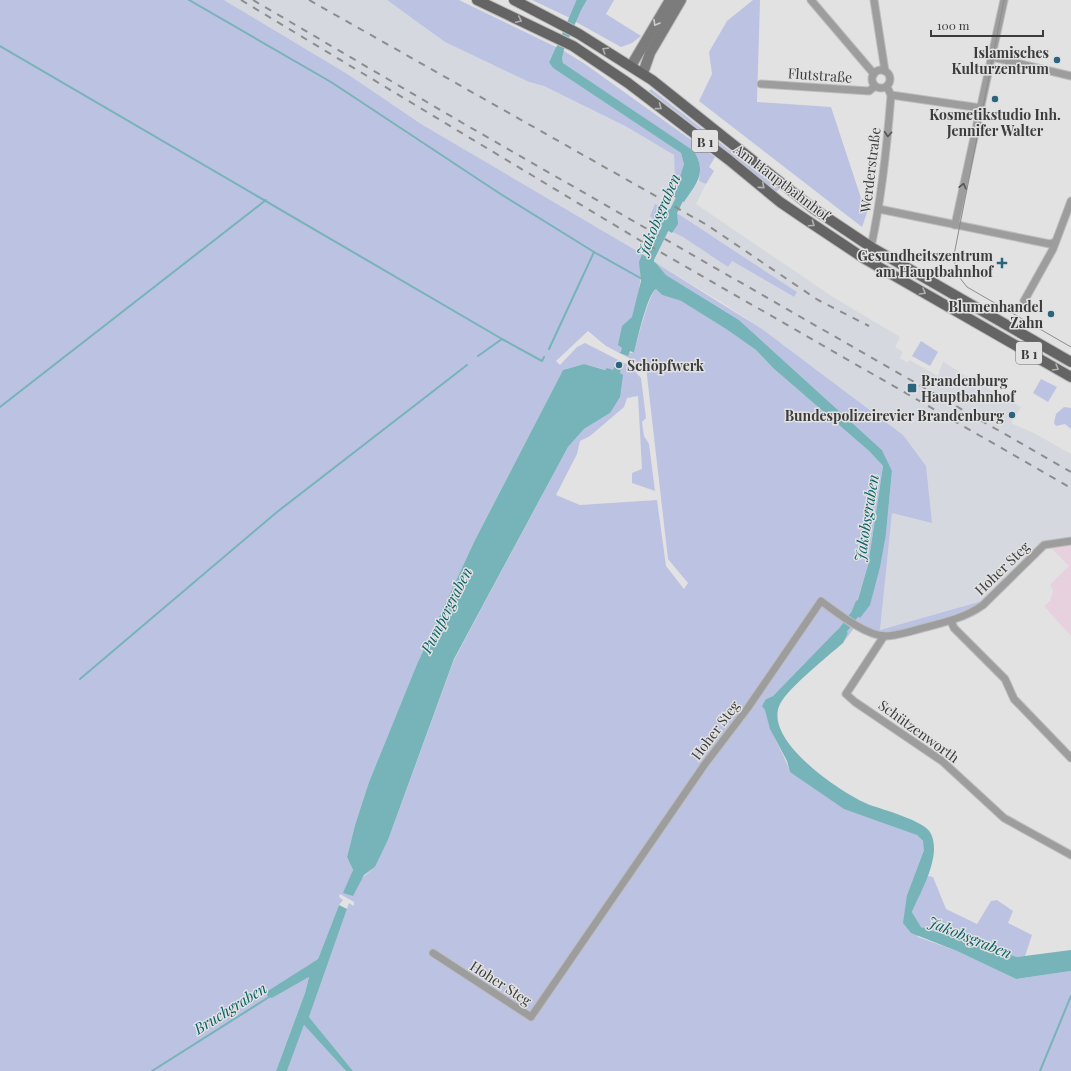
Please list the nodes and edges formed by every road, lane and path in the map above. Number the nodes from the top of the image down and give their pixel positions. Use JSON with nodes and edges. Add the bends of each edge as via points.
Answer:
{"nodes":[{"id":1,"x":477,"y":0,"type":"edge"},
{"id":2,"x":514,"y":0,"type":"edge"},
{"id":3,"x":670,"y":0,"type":"edge"},
{"id":4,"x":681,"y":0,"type":"edge"},
{"id":5,"x":811,"y":0,"type":"edge"},
{"id":6,"x":874,"y":0,"type":"edge"},
{"id":7,"x":1004,"y":0,"type":"edge"},
{"id":8,"x":992,"y":57,"type":"junction"},
{"id":9,"x":631,"y":66,"type":"junction"},
{"id":10,"x":885,"y":71,"type":"junction"},
{"id":11,"x":642,"y":74,"type":"junction"},
{"id":12,"x":874,"y":74,"type":"junction"},
{"id":13,"x":1071,"y":76,"type":"edge"},
{"id":14,"x":628,"y":83,"type":"junction"},
{"id":15,"x":761,"y":84,"type":"dead end"},
{"id":16,"x":875,"y":86,"type":"junction"},
{"id":17,"x":887,"y":87,"type":"junction"},
{"id":18,"x":891,"y":95,"type":"junction"},
{"id":19,"x":981,"y":108,"type":"junction"},
{"id":20,"x":790,"y":190,"type":"junction"},
{"id":21,"x":1071,"y":201,"type":"edge"},
{"id":22,"x":780,"y":202,"type":"junction"},
{"id":23,"x":879,"y":209,"type":"junction"},
{"id":24,"x":955,"y":225,"type":"junction"},
{"id":25,"x":1055,"y":242,"type":"junction"},
{"id":26,"x":871,"y":247,"type":"junction"},
{"id":27,"x":865,"y":259,"type":"junction"},
{"id":28,"x":1024,"y":301,"type":"dead end"},
{"id":29,"x":1071,"y":362,"type":"edge"},
{"id":30,"x":1071,"y":377,"type":"edge"},
{"id":31,"x":1071,"y":541,"type":"edge"},
{"id":32,"x":951,"y":621,"type":"junction"},
{"id":33,"x":884,"y":636,"type":"junction"},
{"id":34,"x":1071,"y":758,"type":"edge"},
{"id":35,"x":1071,"y":855,"type":"edge"},
{"id":36,"x":433,"y":954,"type":"dead end"}],
"edges":[{"from":1,"to":14,"type":"main road","number":"B 1","one_way":true,"via":[[573,46]]},
{"from":9,"to":2,"type":"main road","number":"B 1","one_way":true,"via":[[579,34]]},
{"from":3,"to":9,"type":"street","one_way":true},
{"from":4,"to":11,"type":"street","via":[[650,53]]},
{"from":5,"to":12,"type":"street"},
{"from":6,"to":10,"type":"street"},
{"from":7,"to":8,"type":"street"},
{"from":8,"to":13,"type":"street"},
{"from":8,"to":19,"type":"street"},
{"from":9,"to":11,"type":"main road","name":"Am Hauptbahnhof","number":"B 1"},
{"from":9,"to":14,"type":"main road"},
{"from":10,"to":12,"type":"street","via":[[879,70]]},
{"from":10,"to":17,"type":"street","via":[[891,80]]},
{"from":11,"to":14,"type":"main road"},
{"from":11,"to":20,"type":"main road","name":"Am Hauptbahnhof","number":"B 1"},
{"from":12,"to":16,"type":"street","via":[[872,82]]},
{"from":14,"to":22,"type":"main road","name":"Am Hauptbahnhof","number":"B 1","one_way":true},
{"from":15,"to":16,"type":"street","name":"Flutstraße","via":[[869,91]]},
{"from":16,"to":17,"type":"street","via":[[881,89]]},
{"from":17,"to":18,"type":"street"},
{"from":18,"to":19,"type":"street"},
{"from":18,"to":23,"type":"street","name":"Werderstraße","one_way":true},
{"from":24,"to":19,"type":"street","one_way":true},
{"from":20,"to":22,"type":"main road"},
{"from":20,"to":26,"type":"main road","name":"Am Hauptbahnhof","number":"B 1"},
{"from":21,"to":25,"type":"street"},
{"from":22,"to":27,"type":"main road","name":"Am Hauptbahnhof","number":"B 1","one_way":true},
{"from":23,"to":24,"type":"street"},
{"from":23,"to":26,"type":"street","name":"Werderstraße"},
{"from":24,"to":25,"type":"street","via":[[1050,244]]},
{"from":25,"to":28,"type":"street"},
{"from":26,"to":27,"type":"main road"},
{"from":26,"to":29,"type":"main road","name":"Am Hauptbahnhof","number":"B 1"},
{"from":27,"to":30,"type":"main road","name":"Am Hauptbahnhof","number":"B 1","one_way":true},
{"from":31,"to":32,"type":"street","name":"Hoher Steg","via":[[1044,545],[983,605],[974,612]]},
{"from":32,"to":33,"type":"street","name":"Hoher Steg"},
{"from":32,"to":34,"type":"street","via":[[954,628],[1005,679],[1014,699]]},
{"from":33,"to":35,"type":"street","name":"Schützenworth","via":[[846,694],[942,761],[1001,816]]},
{"from":33,"to":36,"type":"street","name":"Hoher Steg","via":[[856,625],[821,601],[531,1017]]}]}
